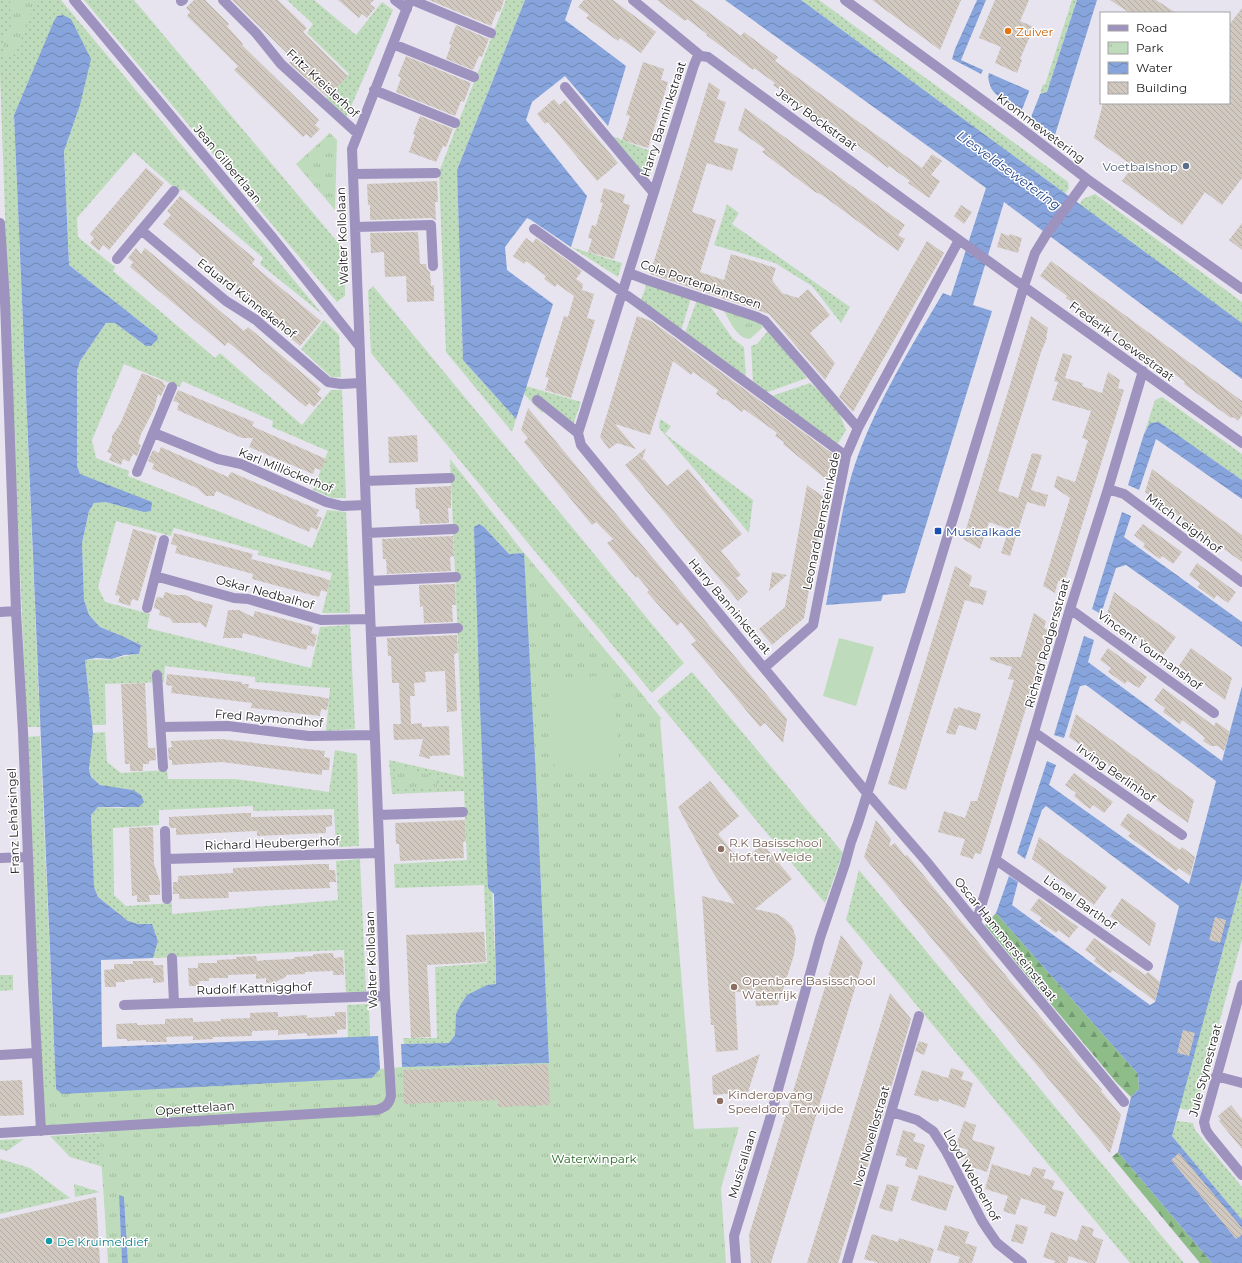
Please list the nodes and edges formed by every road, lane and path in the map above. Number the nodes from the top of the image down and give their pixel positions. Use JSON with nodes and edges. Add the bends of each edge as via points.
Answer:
{"nodes":[{"id":1,"x":74,"y":0,"type":"edge"},
{"id":2,"x":223,"y":0,"type":"edge"},
{"id":3,"x":395,"y":0,"type":"edge"},
{"id":4,"x":633,"y":0,"type":"edge"},
{"id":5,"x":845,"y":0,"type":"edge"},
{"id":6,"x":410,"y":3,"type":"edge"},
{"id":7,"x":491,"y":33,"type":"dead end"},
{"id":8,"x":393,"y":44,"type":"junction"},
{"id":9,"x":701,"y":56,"type":"junction"},
{"id":10,"x":474,"y":77,"type":"dead end"},
{"id":11,"x":565,"y":87,"type":"dead end"},
{"id":12,"x":374,"y":90,"type":"junction"},
{"id":13,"x":455,"y":123,"type":"dead end"},
{"id":14,"x":357,"y":133,"type":"junction"},
{"id":15,"x":436,"y":173,"type":"dead end"},
{"id":16,"x":353,"y":174,"type":"junction"},
{"id":17,"x":1087,"y":179,"type":"junction"},
{"id":18,"x":174,"y":191,"type":"dead end"},
{"id":19,"x":653,"y":192,"type":"junction"},
{"id":20,"x":0,"y":223,"type":"edge"},
{"id":21,"x":355,"y":227,"type":"junction"},
{"id":22,"x":534,"y":228,"type":"dead end"},
{"id":23,"x":142,"y":230,"type":"junction"},
{"id":24,"x":963,"y":242,"type":"junction"},
{"id":25,"x":988,"y":259,"type":"joint"},
{"id":26,"x":117,"y":260,"type":"dead end"},
{"id":27,"x":433,"y":266,"type":"dead end"},
{"id":28,"x":629,"y":273,"type":"junction"},
{"id":29,"x":1024,"y":286,"type":"junction"},
{"id":30,"x":1242,"y":289,"type":"edge"},
{"id":31,"x":623,"y":293,"type":"junction"},
{"id":32,"x":2,"y":301,"type":"edge"},
{"id":33,"x":359,"y":346,"type":"junction"},
{"id":34,"x":3,"y":358,"type":"edge"},
{"id":35,"x":1143,"y":371,"type":"junction"},
{"id":36,"x":361,"y":383,"type":"junction"},
{"id":37,"x":172,"y":387,"type":"dead end"},
{"id":38,"x":537,"y":400,"type":"dead end"},
{"id":39,"x":858,"y":428,"type":"junction"},
{"id":40,"x":154,"y":433,"type":"junction"},
{"id":41,"x":578,"y":433,"type":"junction"},
{"id":42,"x":1242,"y":443,"type":"edge"},
{"id":43,"x":846,"y":456,"type":"junction"},
{"id":44,"x":137,"y":472,"type":"dead end"},
{"id":45,"x":450,"y":478,"type":"dead end"},
{"id":46,"x":365,"y":481,"type":"junction"},
{"id":47,"x":1108,"y":489,"type":"junction"},
{"id":48,"x":366,"y":505,"type":"junction"},
{"id":49,"x":454,"y":529,"type":"dead end"},
{"id":50,"x":367,"y":533,"type":"junction"},
{"id":51,"x":164,"y":540,"type":"dead end"},
{"id":52,"x":155,"y":576,"type":"junction"},
{"id":53,"x":456,"y":577,"type":"dead end"},
{"id":54,"x":369,"y":581,"type":"junction"},
{"id":55,"x":1242,"y":582,"type":"edge"},
{"id":56,"x":147,"y":608,"type":"dead end"},
{"id":57,"x":1070,"y":609,"type":"junction"},
{"id":58,"x":16,"y":611,"type":"junction"},
{"id":59,"x":0,"y":612,"type":"edge"},
{"id":60,"x":370,"y":620,"type":"junction"},
{"id":61,"x":458,"y":628,"type":"dead end"},
{"id":62,"x":371,"y":632,"type":"junction"},
{"id":63,"x":764,"y":668,"type":"junction"},
{"id":64,"x":157,"y":675,"type":"dead end"},
{"id":65,"x":1214,"y":713,"type":"dead end"},
{"id":66,"x":161,"y":727,"type":"junction"},
{"id":67,"x":1034,"y":732,"type":"junction"},
{"id":68,"x":375,"y":735,"type":"junction"},
{"id":69,"x":163,"y":767,"type":"dead end"},
{"id":70,"x":867,"y":793,"type":"junction"},
{"id":71,"x":463,"y":812,"type":"dead end"},
{"id":72,"x":378,"y":815,"type":"junction"},
{"id":73,"x":164,"y":831,"type":"dead end"},
{"id":74,"x":1182,"y":835,"type":"dead end"},
{"id":75,"x":379,"y":853,"type":"junction"},
{"id":76,"x":27,"y":857,"type":"junction"},
{"id":77,"x":0,"y":858,"type":"edge"},
{"id":78,"x":166,"y":859,"type":"junction"},
{"id":79,"x":996,"y":860,"type":"junction"},
{"id":80,"x":167,"y":899,"type":"dead end"},
{"id":81,"x":976,"y":923,"type":"junction"},
{"id":82,"x":172,"y":958,"type":"dead end"},
{"id":83,"x":1148,"y":966,"type":"dead end"},
{"id":84,"x":1242,"y":985,"type":"edge"},
{"id":85,"x":385,"y":996,"type":"junction"},
{"id":86,"x":174,"y":1003,"type":"junction"},
{"id":87,"x":124,"y":1005,"type":"dead end"},
{"id":88,"x":919,"y":1016,"type":"dead end"},
{"id":89,"x":36,"y":1053,"type":"junction"},
{"id":90,"x":0,"y":1054,"type":"edge"},
{"id":91,"x":1216,"y":1076,"type":"junction"},
{"id":92,"x":1242,"y":1083,"type":"edge"},
{"id":93,"x":1124,"y":1102,"type":"dead end"},
{"id":94,"x":389,"y":1104,"type":"joint"},
{"id":95,"x":892,"y":1112,"type":"junction"},
{"id":96,"x":41,"y":1131,"type":"junction"},
{"id":97,"x":0,"y":1133,"type":"edge"},
{"id":98,"x":1242,"y":1175,"type":"edge"},
{"id":99,"x":736,"y":1263,"type":"edge"},
{"id":100,"x":847,"y":1263,"type":"edge"},
{"id":101,"x":1022,"y":1263,"type":"edge"}],
"edges":[{"from":1,"to":33,"type":"street","name":"Jean Gilbertlaan","via":[[273,238]]},
{"from":2,"to":14,"type":"street","name":"Fritz Kreislerhof","via":[[256,33],[281,64]]},
{"from":3,"to":6,"type":"street"},
{"from":4,"to":9,"type":"street","name":"Jerry Bockstraat"},
{"from":5,"to":17,"type":"street","name":"Krommewetering"},
{"from":6,"to":7,"type":"street"},
{"from":6,"to":8,"type":"street","name":"Walter Kollolaan"},
{"from":8,"to":10,"type":"street"},
{"from":8,"to":12,"type":"street","name":"Walter Kollolaan"},
{"from":9,"to":19,"type":"street","name":"Harry Banninkstraat","via":[[694,65]]},
{"from":9,"to":24,"type":"street","name":"Jerry Bockstraat","via":[[708,57]]},
{"from":11,"to":19,"type":"street","name":"Harry Banninkstraat"},
{"from":12,"to":13,"type":"street"},
{"from":12,"to":14,"type":"street","name":"Walter Kollolaan"},
{"from":14,"to":16,"type":"street","name":"Walter Kollolaan","via":[[352,148]]},
{"from":15,"to":16,"type":"street"},
{"from":16,"to":21,"type":"street","name":"Walter Kollolaan"},
{"from":17,"to":29,"type":"street","via":[[1034,253]]},
{"from":17,"to":30,"type":"street","name":"Krommewetering"},
{"from":18,"to":23,"type":"street"},
{"from":19,"to":28,"type":"street","name":"Harry Banninkstraat"},
{"from":20,"to":32,"type":"street","name":"Franz Lehársingel"},
{"from":21,"to":27,"type":"street","via":[[431,225]]},
{"from":21,"to":33,"type":"street","name":"Walter Kollolaan"},
{"from":22,"to":31,"type":"street"},
{"from":23,"to":26,"type":"street"},
{"from":23,"to":36,"type":"street","name":"Eduard Künnekehof","via":[[226,301],[256,320],[328,382]]},
{"from":24,"to":25,"type":"street","name":"Jerry Bockstraat"},
{"from":24,"to":39,"type":"street","name":"Leonard Bernsteinkade"},
{"from":25,"to":29,"type":"street","name":"Frederik Loewestraat"},
{"from":28,"to":31,"type":"street","name":"Harry Banninkstraat"},
{"from":28,"to":39,"type":"street","name":"Cole Porterplantsoen","via":[[765,321]]},
{"from":29,"to":35,"type":"street","name":"Frederik Loewestraat"},
{"from":29,"to":70,"type":"street"},
{"from":31,"to":41,"type":"street","name":"Harry Banninkstraat"},
{"from":31,"to":43,"type":"street"},
{"from":32,"to":34,"type":"street","name":"Franz Lehársingel"},
{"from":33,"to":36,"type":"street","name":"Walter Kollolaan"},
{"from":34,"to":58,"type":"street","name":"Franz Lehársingel"},
{"from":35,"to":42,"type":"street","name":"Frederik Loewestraat"},
{"from":35,"to":47,"type":"street","name":"Richard Rodgersstraat"},
{"from":36,"to":46,"type":"street","name":"Walter Kollolaan"},
{"from":37,"to":40,"type":"street"},
{"from":38,"to":41,"type":"street","name":"Harry Banninkstraat"},
{"from":39,"to":43,"type":"street","name":"Leonard Bernsteinkade"},
{"from":40,"to":44,"type":"street"},
{"from":40,"to":48,"type":"street","name":"Karl Millöckerhof","via":[[218,459],[241,464],[326,502],[342,506]]},
{"from":41,"to":63,"type":"street","name":"Harry Banninkstraat","via":[[581,445]]},
{"from":43,"to":63,"type":"street","name":"Leonard Bernsteinkade","via":[[813,625]]},
{"from":45,"to":46,"type":"street"},
{"from":46,"to":48,"type":"street","name":"Walter Kollolaan"},
{"from":47,"to":55,"type":"street","name":"Mitch Leighhof","via":[[1124,494]]},
{"from":47,"to":57,"type":"street","name":"Richard Rodgersstraat"},
{"from":48,"to":50,"type":"street","name":"Walter Kollolaan"},
{"from":49,"to":50,"type":"street"},
{"from":50,"to":54,"type":"street","name":"Walter Kollolaan"},
{"from":51,"to":52,"type":"street"},
{"from":52,"to":56,"type":"street"},
{"from":52,"to":60,"type":"street","name":"Oskar Nedbalhof","via":[[321,620]]},
{"from":53,"to":54,"type":"street"},
{"from":54,"to":60,"type":"street","name":"Walter Kollolaan"},
{"from":57,"to":65,"type":"street","name":"Vincent Youmanshof"},
{"from":57,"to":67,"type":"street","name":"Richard Rodgersstraat"},
{"from":58,"to":59,"type":"street"},
{"from":58,"to":76,"type":"street","name":"Franz Lehársingel"},
{"from":60,"to":62,"type":"street","name":"Walter Kollolaan"},
{"from":61,"to":62,"type":"street"},
{"from":62,"to":68,"type":"street","name":"Walter Kollolaan"},
{"from":63,"to":70,"type":"street","name":"Harry Banninkstraat"},
{"from":64,"to":66,"type":"street"},
{"from":66,"to":68,"type":"street","name":"Fred Raymondhof","via":[[228,726],[309,736]]},
{"from":66,"to":69,"type":"street"},
{"from":67,"to":74,"type":"street","name":"Irving Berlinhof"},
{"from":67,"to":79,"type":"street","name":"Richard Rodgersstraat"},
{"from":68,"to":72,"type":"street","name":"Walter Kollolaan"},
{"from":70,"to":81,"type":"street","name":"Oscar Hammersteinstraat","via":[[926,860]]},
{"from":70,"to":99,"type":"street","name":"Musicallaan","via":[[818,946],[734,1236]]},
{"from":71,"to":72,"type":"street"},
{"from":72,"to":75,"type":"street","name":"Walter Kollolaan"},
{"from":73,"to":78,"type":"street"},
{"from":75,"to":78,"type":"street","name":"Richard Heubergerhof"},
{"from":75,"to":85,"type":"street","name":"Walter Kollolaan"},
{"from":76,"to":77,"type":"street"},
{"from":76,"to":89,"type":"street","name":"Franz Lehársingel"},
{"from":78,"to":80,"type":"street"},
{"from":79,"to":81,"type":"street","name":"Richard Rodgersstraat"},
{"from":79,"to":83,"type":"street","name":"Lionel Barthof"},
{"from":81,"to":93,"type":"street","name":"Oscar Hammersteinstraat"},
{"from":82,"to":86,"type":"street"},
{"from":84,"to":91,"type":"street","name":"Jule Stynestraat"},
{"from":85,"to":86,"type":"street","name":"Rudolf Kattnigghof"},
{"from":85,"to":94,"type":"street","name":"Walter Kollolaan","via":[[391,1096]]},
{"from":86,"to":87,"type":"street","name":"Rudolf Kattnigghof"},
{"from":88,"to":95,"type":"street","name":"Ivor Novellostraat"},
{"from":89,"to":90,"type":"street"},
{"from":89,"to":96,"type":"street","name":"Franz Lehársingel"},
{"from":91,"to":92,"type":"street"},
{"from":91,"to":98,"type":"street","name":"Jule Stynestraat","via":[[1204,1122],[1210,1136]]},
{"from":94,"to":96,"type":"street","name":"Operettelaan","via":[[377,1110]]},
{"from":95,"to":100,"type":"street","name":"Ivor Novellostraat"},
{"from":95,"to":101,"type":"street","name":"Lloyd Webberhof","via":[[917,1120],[933,1131],[986,1227],[997,1243]]},
{"from":96,"to":97,"type":"street","name":"Operettelaan"}]}
